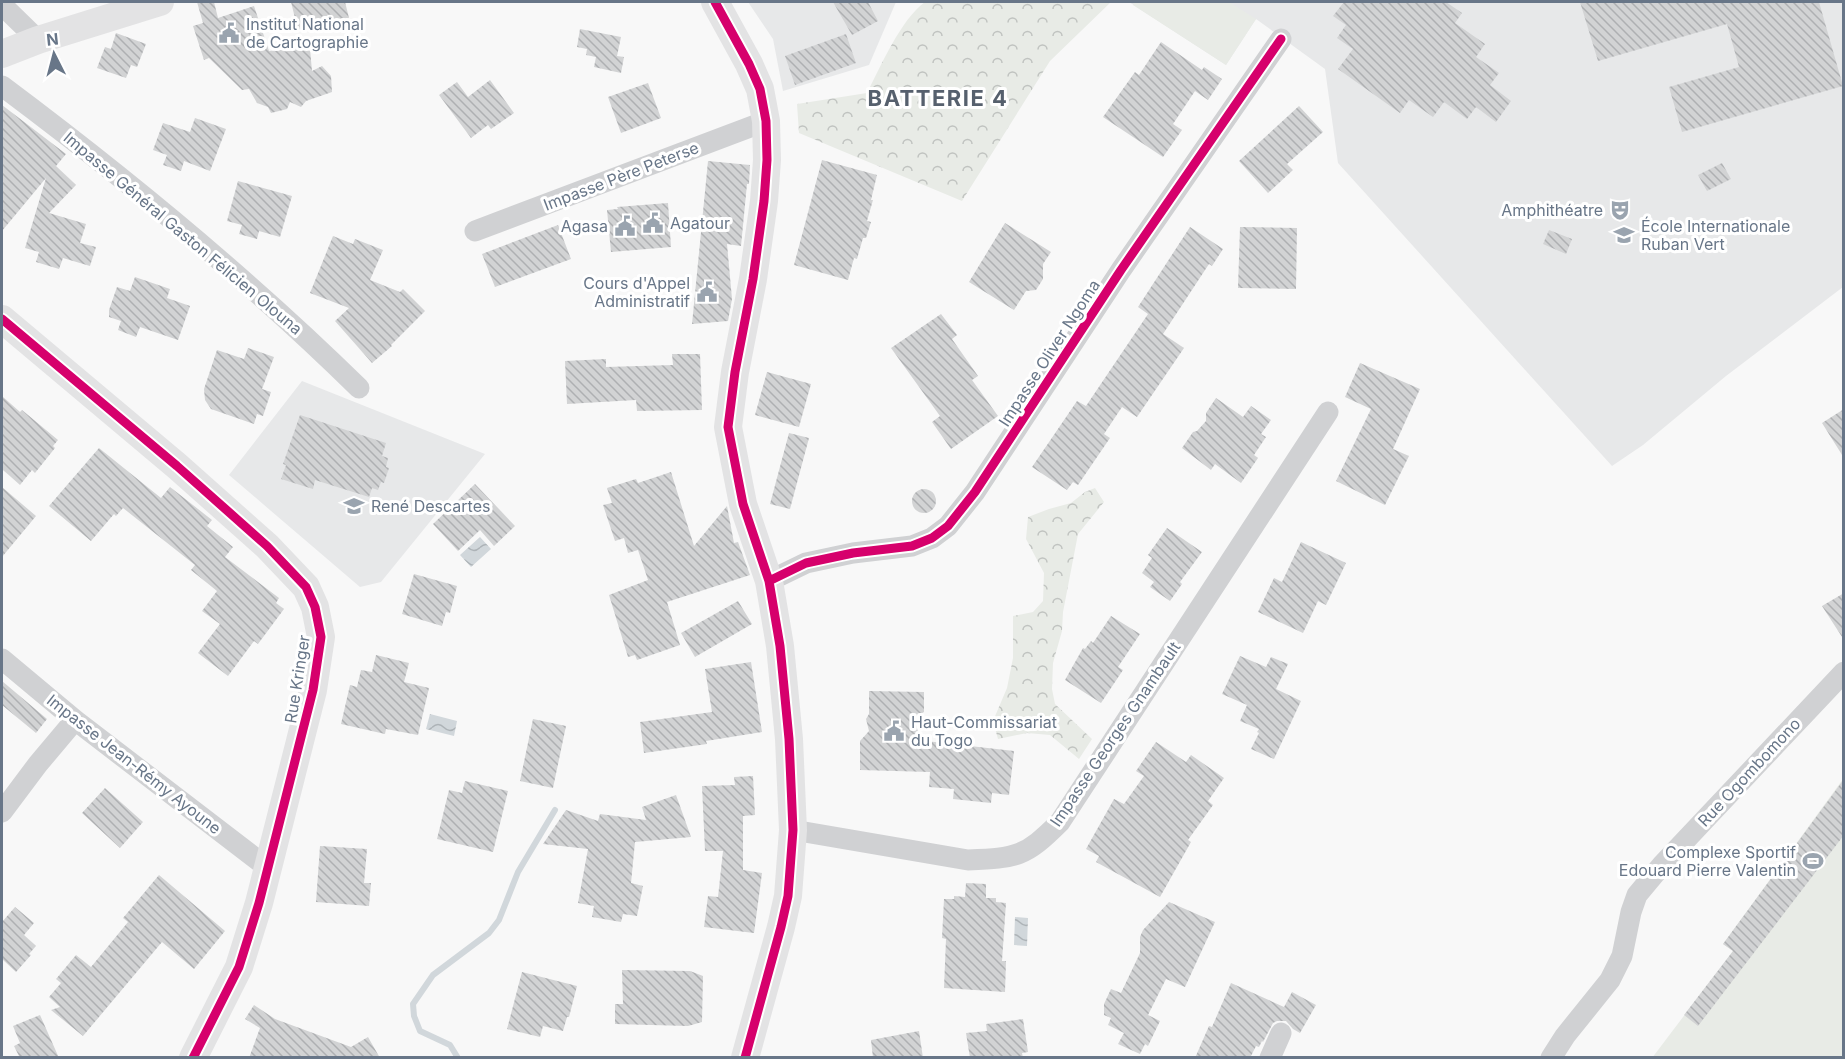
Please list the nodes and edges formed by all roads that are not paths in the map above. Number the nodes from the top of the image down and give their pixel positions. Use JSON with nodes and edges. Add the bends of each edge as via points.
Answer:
{"nodes":[{"id":1,"x":160,"y":2,"type":"edge"},
{"id":2,"x":715,"y":2,"type":"edge"},
{"id":3,"x":2,"y":5,"type":"edge"},
{"id":4,"x":1281,"y":39,"type":"dead end"},
{"id":5,"x":38,"y":40,"type":"junction"},
{"id":6,"x":2,"y":54,"type":"edge"},
{"id":7,"x":2,"y":86,"type":"edge"},
{"id":8,"x":766,"y":121,"type":"junction"},
{"id":9,"x":476,"y":231,"type":"dead end"},
{"id":10,"x":2,"y":319,"type":"edge"},
{"id":11,"x":359,"y":388,"type":"dead end"},
{"id":12,"x":1328,"y":412,"type":"dead end"},
{"id":13,"x":769,"y":581,"type":"junction"},
{"id":14,"x":2,"y":659,"type":"edge"},
{"id":15,"x":1844,"y":672,"type":"edge"},
{"id":16,"x":75,"y":720,"type":"junction"},
{"id":17,"x":2,"y":812,"type":"edge"},
{"id":18,"x":793,"y":830,"type":"junction"},
{"id":19,"x":268,"y":868,"type":"junction"},
{"id":20,"x":1281,"y":1033,"type":"dead end"},
{"id":21,"x":193,"y":1058,"type":"edge"},
{"id":22,"x":745,"y":1058,"type":"edge"},
{"id":23,"x":1270,"y":1058,"type":"edge"},
{"id":24,"x":1551,"y":1058,"type":"edge"}],
"edges":[{"from":1,"to":5,"type":"street"},
{"from":2,"to":8,"type":"street","via":[[760,89]]},
{"from":3,"to":5,"type":"street"},
{"from":4,"to":13,"type":"street","name":"Impasse Oliver Ngoma","via":[[1127,261],[975,492],[948,526],[912,546],[806,563]]},
{"from":5,"to":6,"type":"street"},
{"from":7,"to":11,"type":"street","name":"Impasse Général Gaston Félicien Olouna","via":[[246,284]]},
{"from":8,"to":9,"type":"street","name":"Impasse Père Peterse"},
{"from":8,"to":13,"type":"street","via":[[764,201],[728,427],[743,504]]},
{"from":10,"to":19,"type":"street","name":"Rue Kringer","via":[[267,546],[311,596],[321,637],[319,657]]},
{"from":12,"to":18,"type":"street","name":"Impasse Georges Gnambault","via":[[1060,822],[1038,844],[1021,855],[968,860]]},
{"from":13,"to":18,"type":"street","via":[[789,739]]},
{"from":14,"to":16,"type":"street","name":"Impasse Jean-Rémy Ayoune"},
{"from":15,"to":24,"type":"street","name":"Rue Ogombomono","via":[[1637,895],[1617,969]]},
{"from":16,"to":17,"type":"street"},
{"from":16,"to":19,"type":"street","name":"Impasse Jean-Rémy Ayoune"},
{"from":18,"to":22,"type":"street","via":[[788,896]]},
{"from":19,"to":21,"type":"street","name":"Rue Kringer","via":[[239,967]]},
{"from":20,"to":23,"type":"street"}]}
